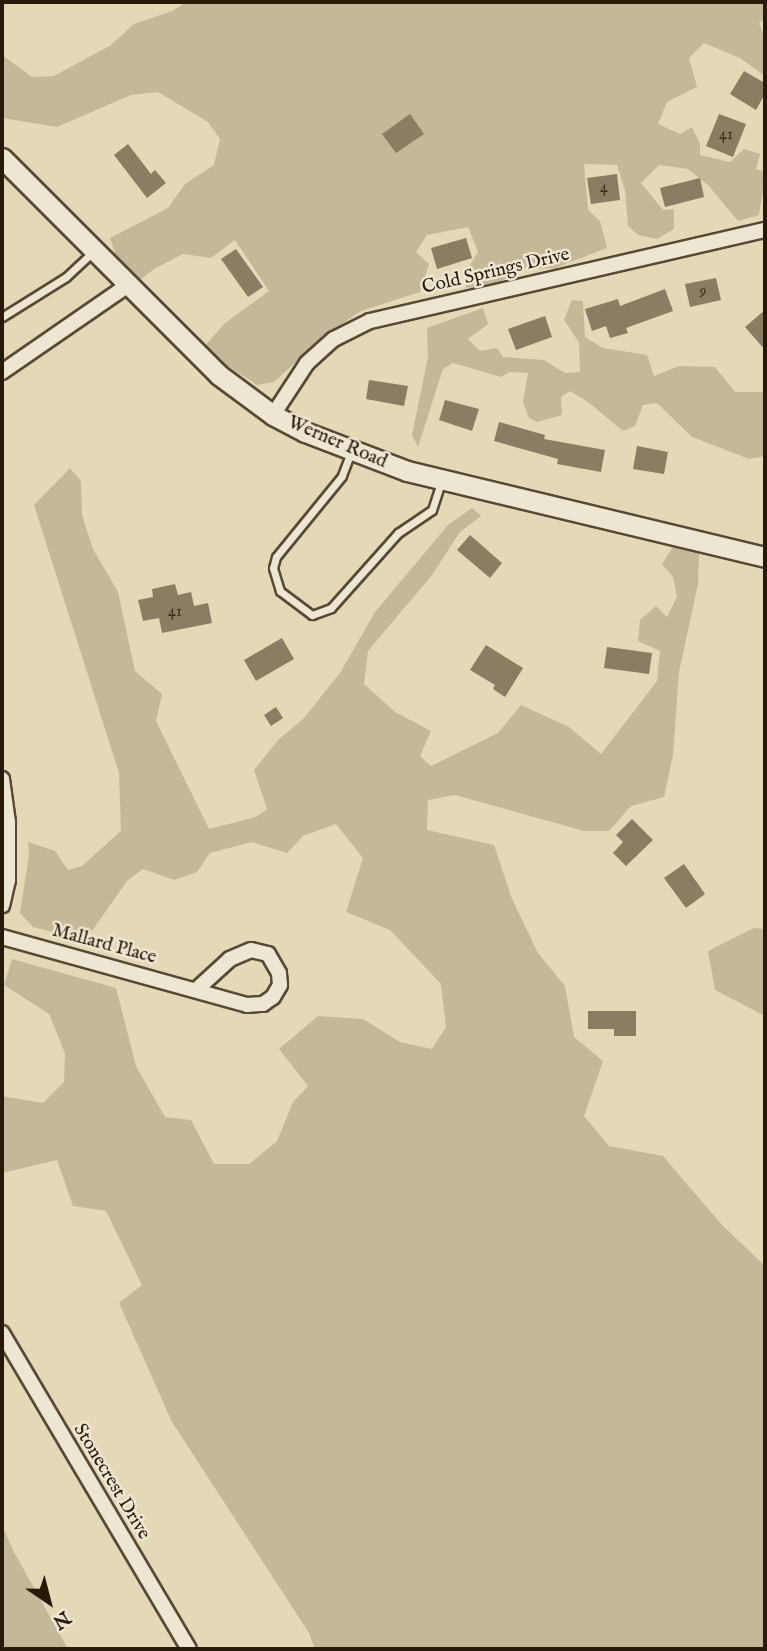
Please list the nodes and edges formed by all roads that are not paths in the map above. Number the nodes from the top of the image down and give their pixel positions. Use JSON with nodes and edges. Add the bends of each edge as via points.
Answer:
{"nodes":[{"id":1,"x":2,"y":158,"type":"edge"},
{"id":2,"x":765,"y":230,"type":"edge"},
{"id":3,"x":93,"y":251,"type":"junction"},
{"id":4,"x":128,"y":285,"type":"junction"},
{"id":5,"x":2,"y":317,"type":"edge"},
{"id":6,"x":2,"y":372,"type":"edge"},
{"id":7,"x":273,"y":415,"type":"junction"},
{"id":8,"x":351,"y":452,"type":"junction"},
{"id":9,"x":442,"y":480,"type":"junction"},
{"id":10,"x":765,"y":557,"type":"edge"},
{"id":11,"x":2,"y":779,"type":"edge"},
{"id":12,"x":2,"y":905,"type":"edge"},
{"id":13,"x":2,"y":937,"type":"edge"},
{"id":14,"x":196,"y":990,"type":"junction"},
{"id":15,"x":2,"y":1333,"type":"edge"},
{"id":16,"x":189,"y":1649,"type":"edge"}],
"edges":[{"from":1,"to":3,"type":"street","name":"Werner Road"},
{"from":2,"to":7,"type":"street","name":"Cold Springs Drive","via":[[370,321],[334,339],[307,363]]},
{"from":3,"to":4,"type":"street","name":"Werner Road"},
{"from":3,"to":5,"type":"lane","via":[[66,277]]},
{"from":4,"to":6,"type":"street"},
{"from":4,"to":7,"type":"street","name":"Werner Road","via":[[219,375]]},
{"from":7,"to":8,"type":"street","name":"Werner Road"},
{"from":8,"to":9,"type":"street","name":"Werner Road"},
{"from":8,"to":9,"type":"lane","via":[[332,490],[276,557],[274,579],[280,591],[312,615],[331,608],[398,533],[432,510]]},
{"from":9,"to":10,"type":"street","name":"Werner Road"},
{"from":11,"to":12,"type":"street","via":[[8,880]]},
{"from":13,"to":14,"type":"street","name":"Mallard Place"},
{"from":14,"to":14,"type":"street","name":"Mallard Place","via":[[247,1005],[262,1004],[280,985],[279,973],[268,954],[251,950],[230,959]]},
{"from":15,"to":16,"type":"street","name":"Stonecrest Drive"}]}
